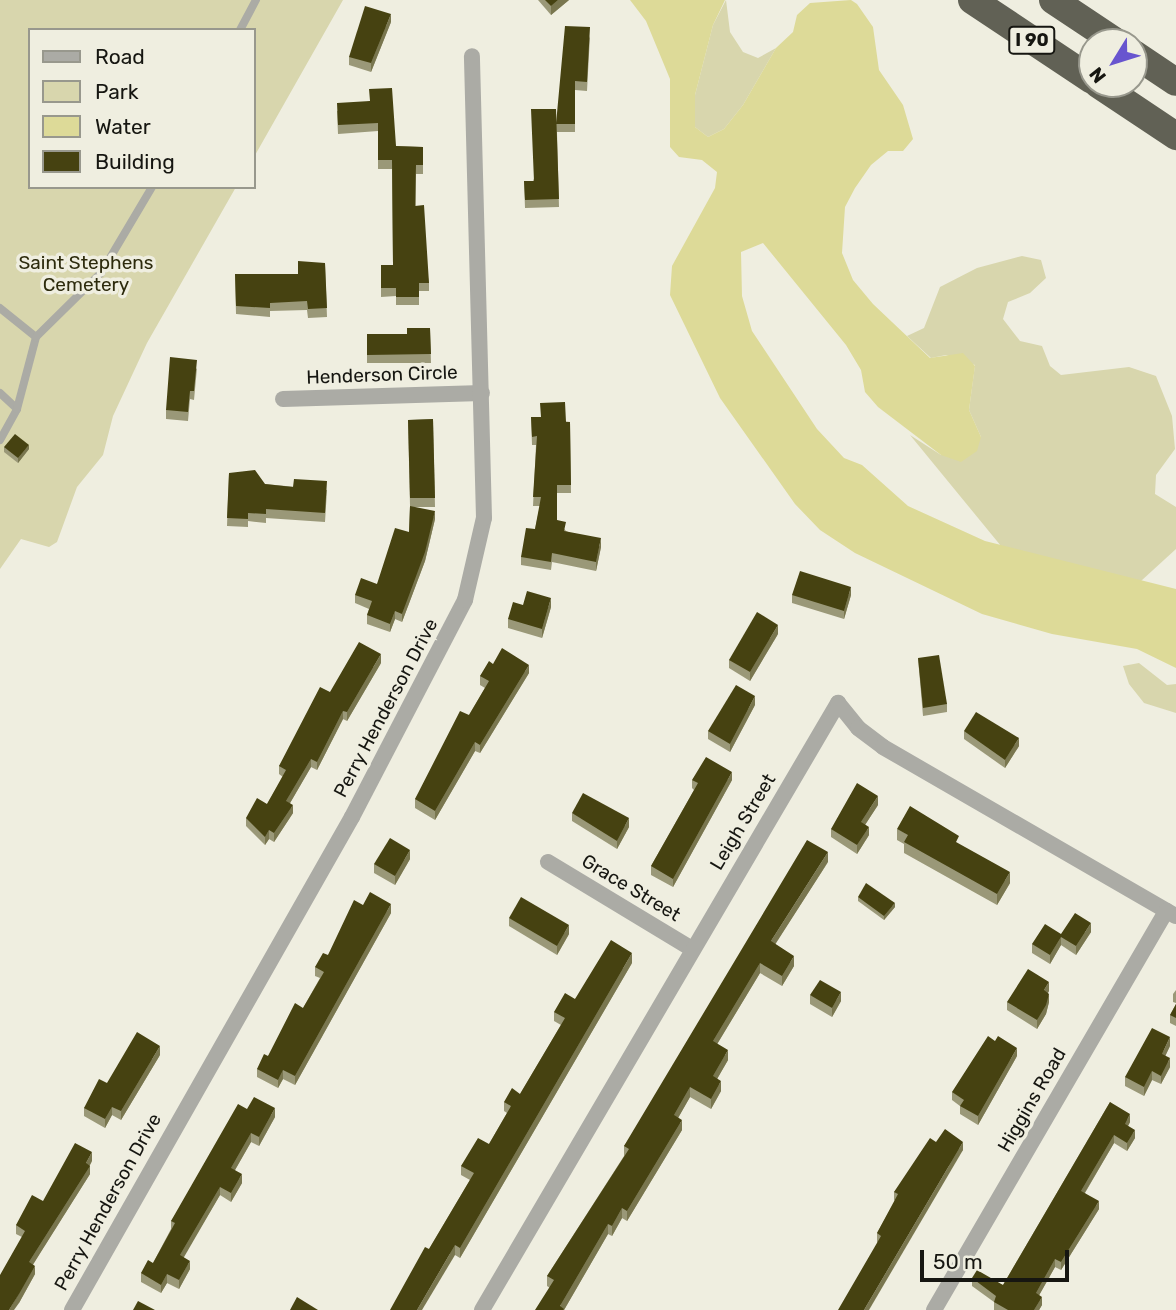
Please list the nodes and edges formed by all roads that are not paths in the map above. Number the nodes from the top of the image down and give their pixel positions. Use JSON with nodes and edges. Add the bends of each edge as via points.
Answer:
{"nodes":[{"id":1,"x":256,"y":0,"type":"edge"},
{"id":2,"x":972,"y":0,"type":"edge"},
{"id":3,"x":1052,"y":0,"type":"edge"},
{"id":4,"x":241,"y":28,"type":"edge"},
{"id":5,"x":1095,"y":28,"type":"edge"},
{"id":6,"x":472,"y":56,"type":"dead end"},
{"id":7,"x":1148,"y":63,"type":"edge"},
{"id":8,"x":1078,"y":71,"type":"edge"},
{"id":9,"x":1176,"y":82,"type":"edge"},
{"id":10,"x":1119,"y":98,"type":"edge"},
{"id":11,"x":1149,"y":118,"type":"junction"},
{"id":12,"x":1176,"y":136,"type":"edge"},
{"id":13,"x":1176,"y":142,"type":"edge"},
{"id":14,"x":151,"y":189,"type":"edge"},
{"id":15,"x":0,"y":307,"type":"edge"},
{"id":16,"x":36,"y":337,"type":"junction"},
{"id":17,"x":0,"y":393,"type":"edge"},
{"id":18,"x":482,"y":393,"type":"junction"},
{"id":19,"x":282,"y":399,"type":"dead end"},
{"id":20,"x":17,"y":409,"type":"junction"},
{"id":21,"x":0,"y":440,"type":"edge"},
{"id":22,"x":548,"y":862,"type":"dead end"},
{"id":23,"x":1171,"y":914,"type":"edge"},
{"id":24,"x":692,"y":950,"type":"junction"},
{"id":25,"x":72,"y":1310,"type":"edge"},
{"id":26,"x":482,"y":1310,"type":"edge"},
{"id":27,"x":934,"y":1310,"type":"edge"}],
"edges":[{"from":1,"to":4,"type":"lane"},
{"from":2,"to":8,"type":"highway","number":"I 90"},
{"from":3,"to":5,"type":"highway","number":"I 90"},
{"from":6,"to":18,"type":"street","name":"Perry Henderson Drive"},
{"from":7,"to":9,"type":"highway"},
{"from":10,"to":11,"type":"highway"},
{"from":11,"to":12,"type":"highway"},
{"from":11,"to":13,"type":"highway"},
{"from":14,"to":16,"type":"lane","via":[[102,273]]},
{"from":15,"to":16,"type":"lane"},
{"from":16,"to":20,"type":"lane"},
{"from":17,"to":20,"type":"lane"},
{"from":18,"to":19,"type":"street","name":"Henderson Circle"},
{"from":18,"to":25,"type":"street","name":"Perry Henderson Drive","via":[[484,517],[465,600],[358,806]]},
{"from":20,"to":21,"type":"lane"},
{"from":22,"to":24,"type":"street","name":"Grace Street"},
{"from":23,"to":24,"type":"street","name":"Leigh Street","via":[[883,747],[858,728],[838,703]]},
{"from":23,"to":27,"type":"street","name":"Higgins Road"},
{"from":24,"to":26,"type":"street","name":"Leigh Street"}]}
